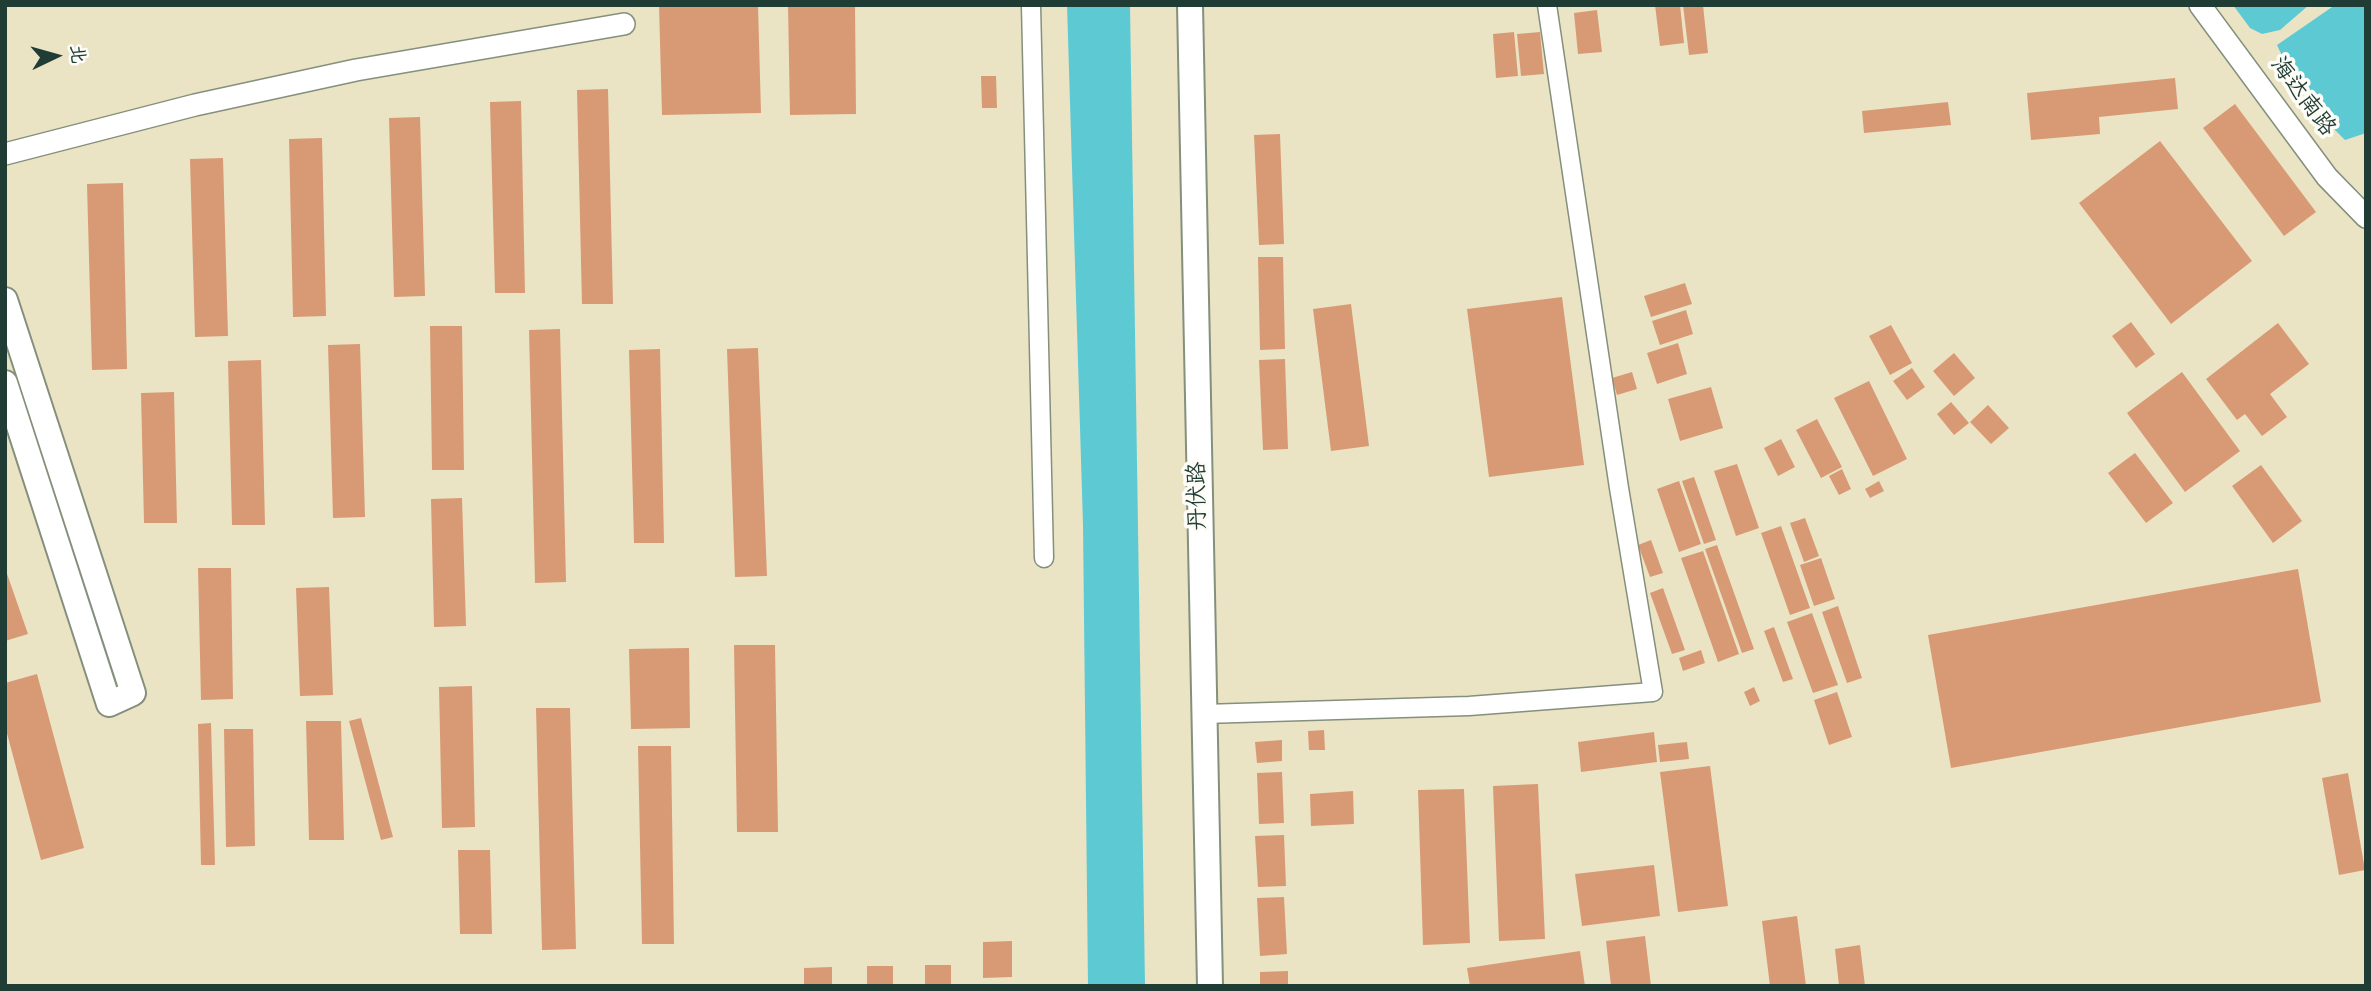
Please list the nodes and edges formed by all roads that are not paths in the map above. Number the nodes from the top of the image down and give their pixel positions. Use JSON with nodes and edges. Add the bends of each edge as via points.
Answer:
{"nodes":[{"id":1,"x":1031,"y":5,"type":"edge"},
{"id":2,"x":1189,"y":5,"type":"edge"},
{"id":3,"x":1547,"y":5,"type":"edge"},
{"id":4,"x":2200,"y":5,"type":"edge"},
{"id":5,"x":624,"y":24,"type":"dead end"},
{"id":6,"x":5,"y":155,"type":"edge"},
{"id":7,"x":2366,"y":217,"type":"edge"},
{"id":8,"x":5,"y":300,"type":"edge"},
{"id":9,"x":5,"y":383,"type":"edge"},
{"id":10,"x":1044,"y":558,"type":"dead end"},
{"id":11,"x":1204,"y":714,"type":"junction"},
{"id":12,"x":1210,"y":986,"type":"edge"}],
"edges":[{"from":1,"to":10,"type":"street"},
{"from":2,"to":11,"type":"main road","name":"丹伏路"},
{"from":3,"to":11,"type":"street","via":[[1653,692],[1469,706]]},
{"from":4,"to":7,"type":"street","name":"海达南路","via":[[2327,177]]},
{"from":5,"to":6,"type":"street","via":[[343,73],[195,105]]},
{"from":8,"to":9,"type":"main road","via":[[133,693],[109,704]]},
{"from":11,"to":12,"type":"main road","name":"丹伏路"}]}
